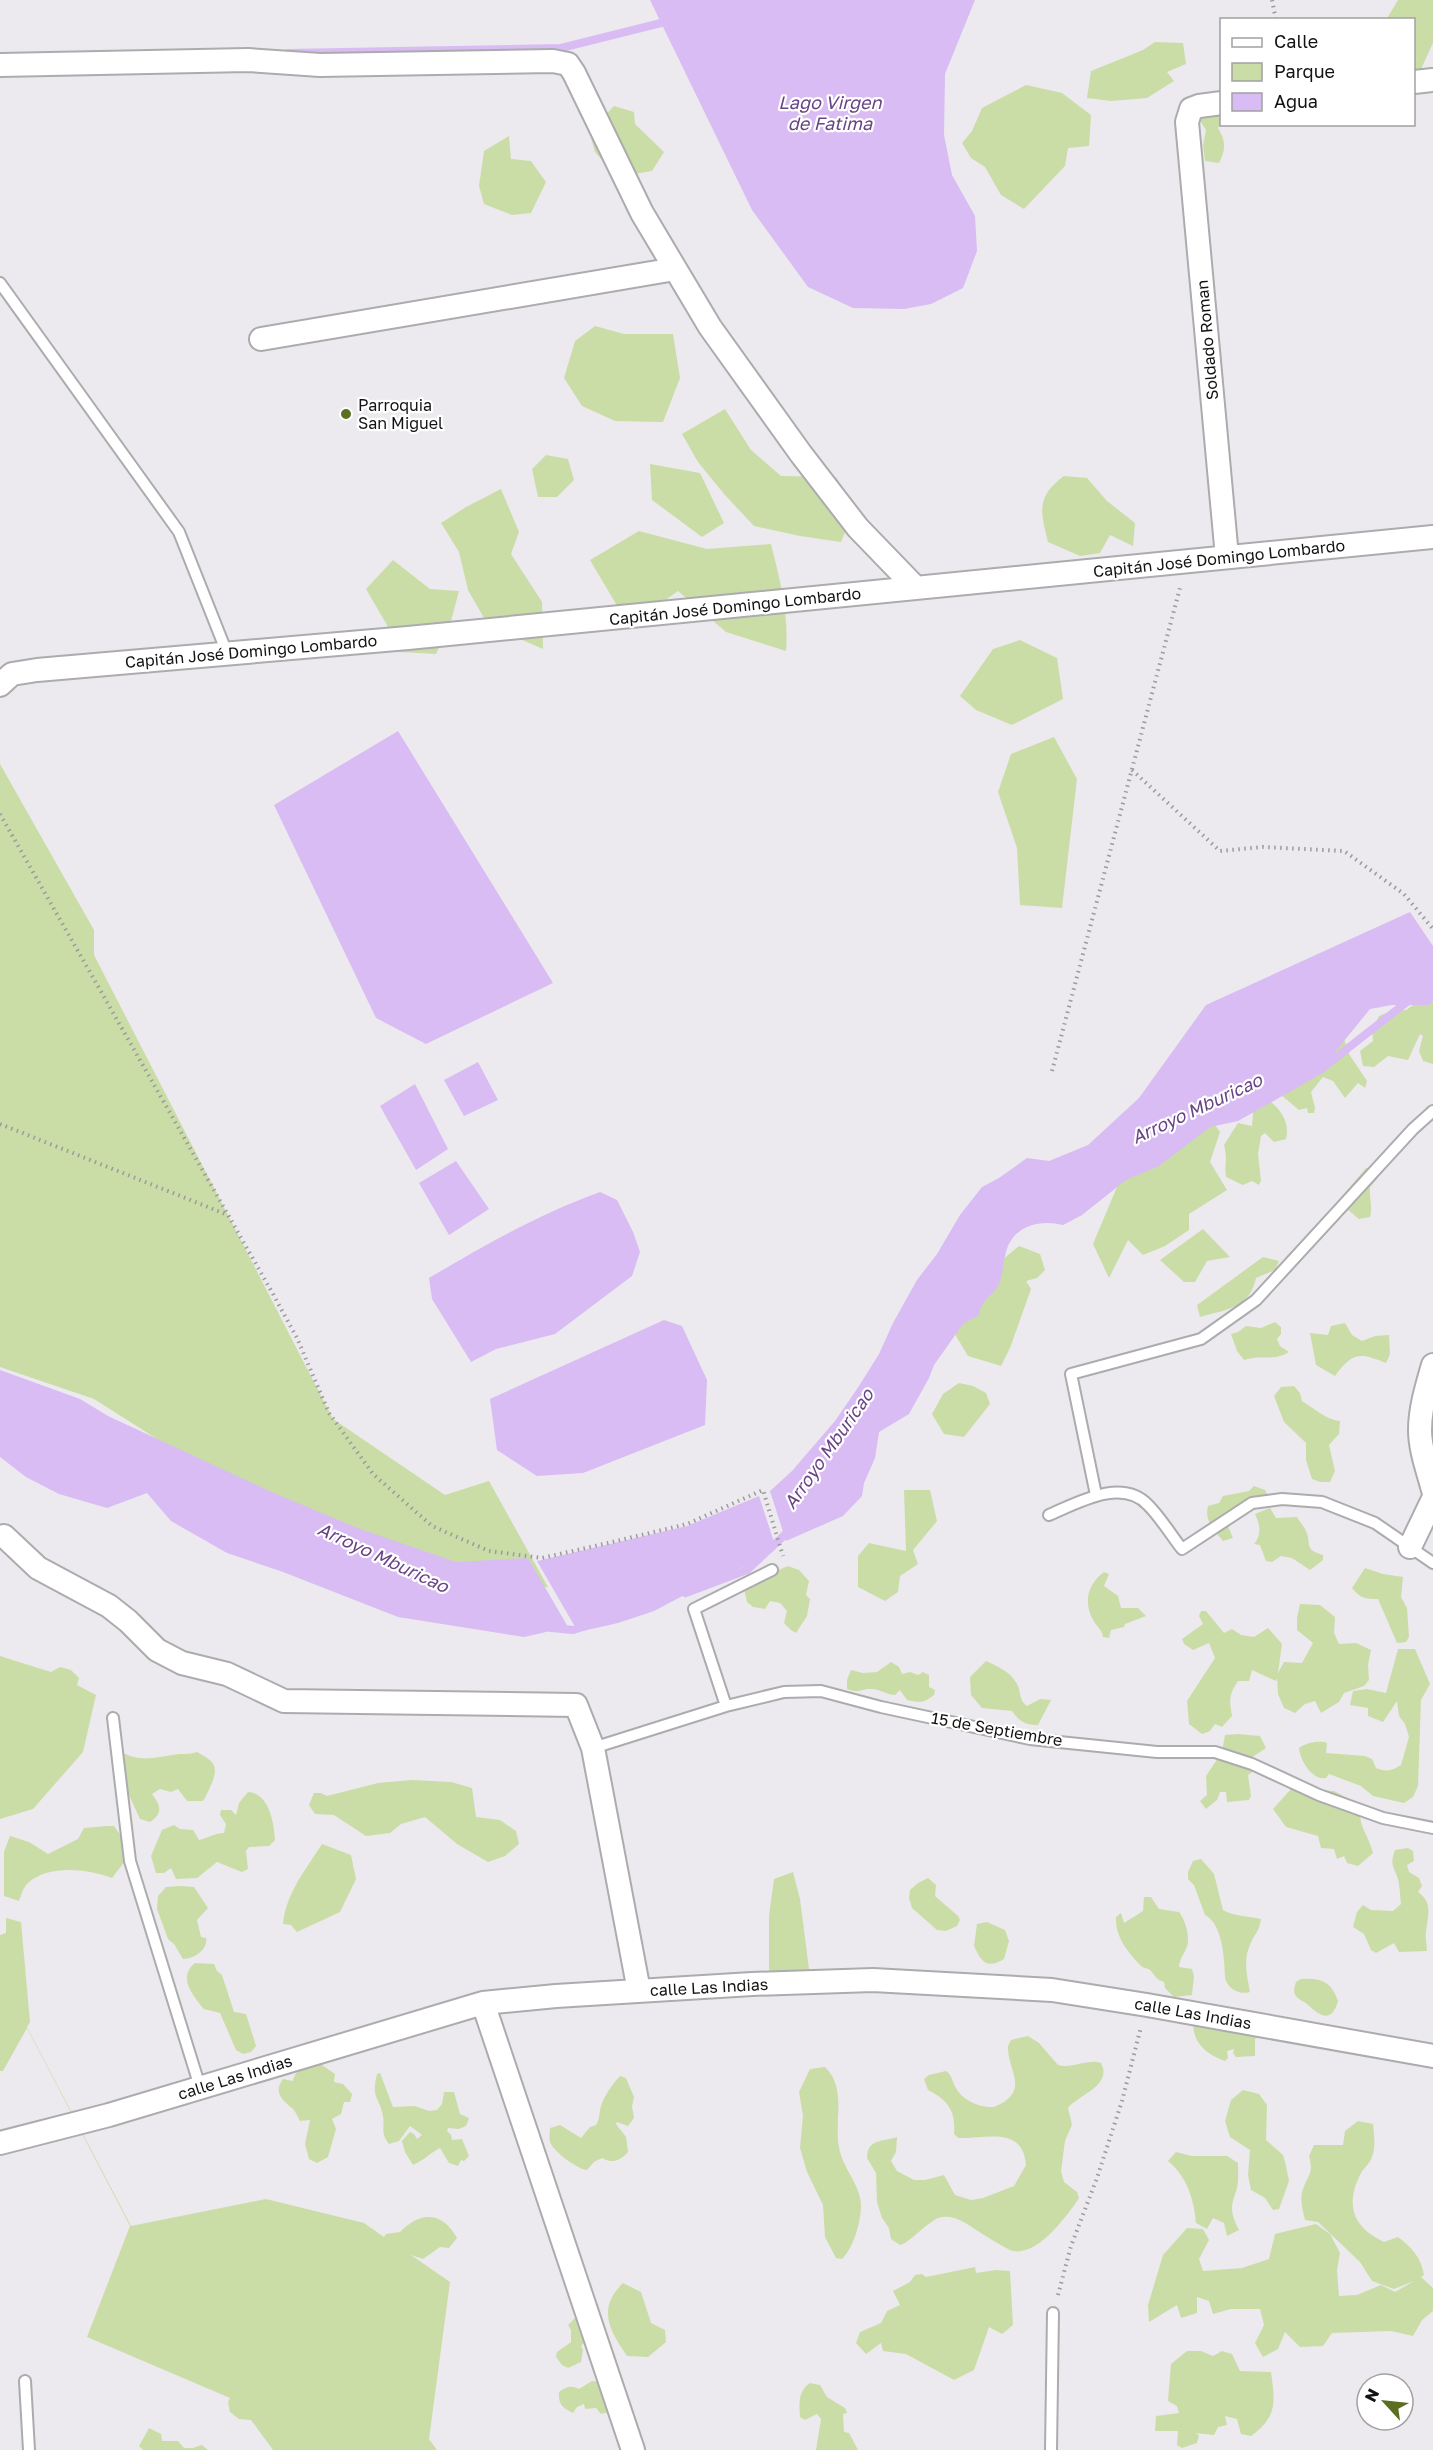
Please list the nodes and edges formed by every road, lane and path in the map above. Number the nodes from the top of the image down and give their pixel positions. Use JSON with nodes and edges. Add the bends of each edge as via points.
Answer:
{"nodes":[{"id":1,"x":1272,"y":0,"type":"edge"},
{"id":2,"x":1276,"y":18,"type":"edge"},
{"id":3,"x":0,"y":65,"type":"edge"},
{"id":4,"x":1433,"y":80,"type":"edge"},
{"id":5,"x":1415,"y":82,"type":"edge"},
{"id":6,"x":1220,"y":103,"type":"edge"},
{"id":7,"x":675,"y":269,"type":"junction"},
{"id":8,"x":0,"y":283,"type":"edge"},
{"id":9,"x":261,"y":339,"type":"dead end"},
{"id":10,"x":1433,"y":537,"type":"edge"},
{"id":11,"x":1227,"y":558,"type":"junction"},
{"id":12,"x":1188,"y":561,"type":"junction"},
{"id":13,"x":916,"y":588,"type":"junction"},
{"id":14,"x":226,"y":653,"type":"junction"},
{"id":15,"x":4,"y":678,"type":"edge"},
{"id":16,"x":1132,"y":770,"type":"junction"},
{"id":17,"x":0,"y":814,"type":"edge"},
{"id":18,"x":1433,"y":929,"type":"edge"},
{"id":19,"x":1052,"y":1071,"type":"dead end"},
{"id":20,"x":1433,"y":1112,"type":"edge"},
{"id":21,"x":0,"y":1124,"type":"edge"},
{"id":22,"x":228,"y":1215,"type":"junction"},
{"id":23,"x":1433,"y":1365,"type":"edge"},
{"id":24,"x":1433,"y":1490,"type":"edge"},
{"id":25,"x":1096,"y":1495,"type":"junction"},
{"id":26,"x":1433,"y":1499,"type":"edge"},
{"id":27,"x":1049,"y":1515,"type":"dead end"},
{"id":28,"x":4,"y":1536,"type":"dead end"},
{"id":29,"x":1410,"y":1547,"type":"junction"},
{"id":30,"x":785,"y":1562,"type":"dead end"},
{"id":31,"x":1433,"y":1563,"type":"edge"},
{"id":32,"x":772,"y":1570,"type":"dead end"},
{"id":33,"x":726,"y":1706,"type":"junction"},
{"id":34,"x":113,"y":1718,"type":"dead end"},
{"id":35,"x":593,"y":1748,"type":"junction"},
{"id":36,"x":1433,"y":1828,"type":"edge"},
{"id":37,"x":639,"y":1991,"type":"junction"},
{"id":38,"x":483,"y":2003,"type":"junction"},
{"id":39,"x":1147,"y":2005,"type":"junction"},
{"id":40,"x":1433,"y":2056,"type":"edge"},
{"id":41,"x":200,"y":2087,"type":"junction"},
{"id":42,"x":0,"y":2143,"type":"edge"},
{"id":43,"x":1053,"y":2313,"type":"joint"},
{"id":44,"x":25,"y":2381,"type":"dead end"},
{"id":45,"x":29,"y":2450,"type":"edge"},
{"id":46,"x":633,"y":2450,"type":"edge"},
{"id":47,"x":1051,"y":2450,"type":"edge"}],
"edges":[{"from":1,"to":2,"type":"path"},
{"from":3,"to":7,"type":"street","via":[[248,60],[320,65],[553,61],[568,64],[642,213]]},
{"from":4,"to":5,"type":"street"},
{"from":6,"to":11,"type":"street","name":"Soldado Roman","via":[[1191,109],[1187,122]]},
{"from":7,"to":9,"type":"street"},
{"from":7,"to":13,"type":"street","via":[[710,327],[801,453],[858,528]]},
{"from":8,"to":14,"type":"lane","via":[[179,532]]},
{"from":10,"to":11,"type":"street","name":"Capitán José Domingo Lombardo"},
{"from":11,"to":12,"type":"street","name":"Capitán José Domingo Lombardo"},
{"from":12,"to":13,"type":"street","name":"Capitán José Domingo Lombardo"},
{"from":12,"to":16,"type":"path"},
{"from":13,"to":14,"type":"street","name":"Capitán José Domingo Lombardo"},
{"from":14,"to":15,"type":"street","name":"Capitán José Domingo Lombardo","via":[[37,670]]},
{"from":16,"to":18,"type":"path","via":[[1220,851],[1263,847],[1344,851],[1404,894]]},
{"from":16,"to":19,"type":"path"},
{"from":17,"to":22,"type":"path"},
{"from":20,"to":25,"type":"lane","via":[[1256,1300],[1201,1339],[1071,1374]]},
{"from":21,"to":22,"type":"path"},
{"from":22,"to":30,"type":"path","via":[[297,1338],[329,1413],[373,1474],[432,1526],[489,1551],[542,1558],[687,1524],[763,1490]]},
{"from":23,"to":24,"type":"street","via":[[1420,1431]]},
{"from":25,"to":27,"type":"lane"},
{"from":25,"to":29,"type":"lane","via":[[1131,1493],[1147,1503],[1182,1549],[1252,1503],[1282,1499],[1322,1502],[1375,1523]]},
{"from":26,"to":29,"type":"street"},
{"from":28,"to":35,"type":"street","via":[[38,1568],[109,1606],[157,1650],[182,1663],[227,1674],[284,1701],[576,1705]]},
{"from":29,"to":31,"type":"lane"},
{"from":32,"to":33,"type":"lane","via":[[694,1609]]},
{"from":33,"to":35,"type":"lane","name":"15 de Septiembre"},
{"from":33,"to":36,"type":"lane","name":"15 de Septiembre","via":[[784,1692],[821,1691],[1030,1739],[1156,1752],[1215,1752],[1383,1818]]},
{"from":34,"to":41,"type":"lane","via":[[130,1861]]},
{"from":35,"to":37,"type":"street"},
{"from":37,"to":38,"type":"street","name":"calle Las Indias"},
{"from":37,"to":39,"type":"street","name":"calle Las Indias","via":[[873,1980],[1052,1990]]},
{"from":38,"to":41,"type":"street","name":"calle Las Indias"},
{"from":38,"to":46,"type":"street"},
{"from":39,"to":40,"type":"street","name":"calle Las Indias"},
{"from":39,"to":43,"type":"path","via":[[1122,2101],[1071,2246]]},
{"from":41,"to":42,"type":"street","name":"calle Las Indias"},
{"from":43,"to":47,"type":"lane"},
{"from":44,"to":45,"type":"lane"}]}
